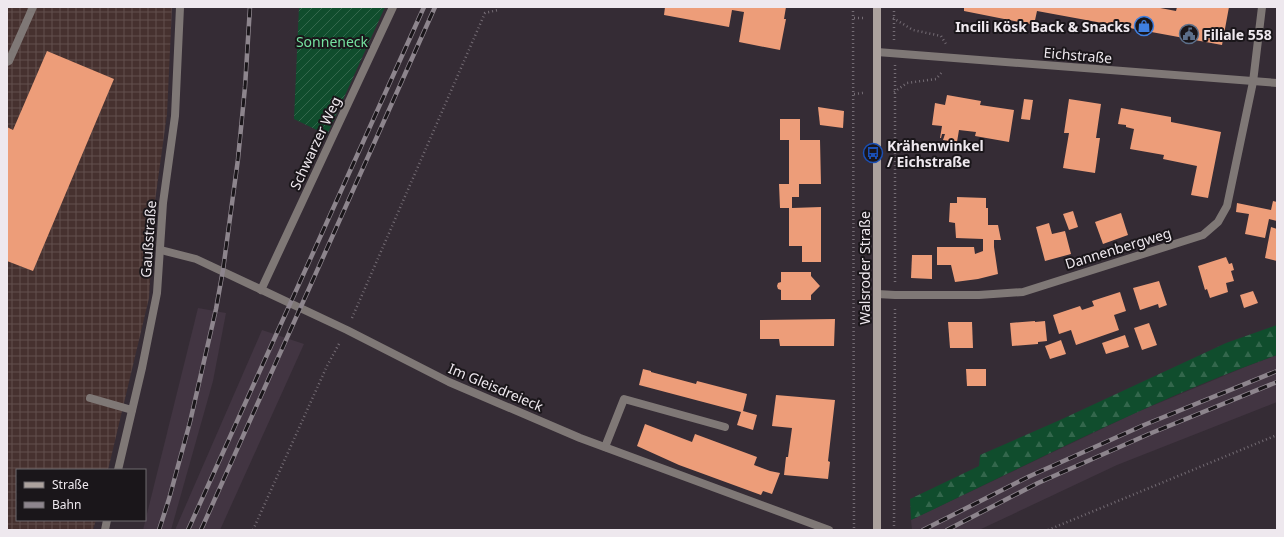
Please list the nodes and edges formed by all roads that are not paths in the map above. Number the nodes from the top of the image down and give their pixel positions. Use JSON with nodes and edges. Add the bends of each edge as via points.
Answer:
{"nodes":[{"id":1,"x":33,"y":7,"type":"edge"},
{"id":2,"x":180,"y":7,"type":"edge"},
{"id":3,"x":393,"y":7,"type":"edge"},
{"id":4,"x":877,"y":7,"type":"edge"},
{"id":5,"x":1262,"y":7,"type":"edge"},
{"id":6,"x":877,"y":52,"type":"junction"},
{"id":7,"x":8,"y":63,"type":"edge"},
{"id":8,"x":1253,"y":82,"type":"junction"},
{"id":9,"x":1277,"y":83,"type":"edge"},
{"id":10,"x":161,"y":250,"type":"junction"},
{"id":11,"x":261,"y":290,"type":"junction"},
{"id":12,"x":877,"y":294,"type":"junction"},
{"id":13,"x":90,"y":398,"type":"dead end"},
{"id":14,"x":132,"y":410,"type":"junction"},
{"id":15,"x":725,"y":427,"type":"dead end"},
{"id":16,"x":605,"y":447,"type":"junction"},
{"id":17,"x":118,"y":469,"type":"edge"},
{"id":18,"x":829,"y":530,"type":"edge"},
{"id":19,"x":877,"y":530,"type":"edge"}],
"edges":[{"from":1,"to":7,"type":"street"},
{"from":2,"to":10,"type":"street","name":"Gaußstraße","via":[[175,116],[163,203]]},
{"from":3,"to":11,"type":"street","name":"Schwarzer Weg"},
{"from":4,"to":6,"type":"street","name":"Walsroder Straße"},
{"from":5,"to":8,"type":"street","name":"Dannenbergweg"},
{"from":6,"to":8,"type":"street","name":"Eichstraße"},
{"from":6,"to":12,"type":"street","name":"Walsroder Straße"},
{"from":8,"to":9,"type":"street","name":"Eichstraße"},
{"from":8,"to":12,"type":"street","name":"Dannenbergweg","via":[[1227,206],[1218,222],[1203,235],[1023,292],[979,295]]},
{"from":10,"to":11,"type":"street","name":"Im Gleisdreieck","via":[[196,259]]},
{"from":10,"to":14,"type":"street","name":"Gaußstraße","via":[[157,293]]},
{"from":11,"to":16,"type":"street","name":"Im Gleisdreieck","via":[[449,382]]},
{"from":12,"to":19,"type":"street","name":"Walsroder Straße"},
{"from":13,"to":14,"type":"street"},
{"from":14,"to":17,"type":"street","name":"Gaußstraße"},
{"from":15,"to":16,"type":"street","via":[[624,399]]},
{"from":16,"to":18,"type":"street","name":"Im Gleisdreieck"}]}
